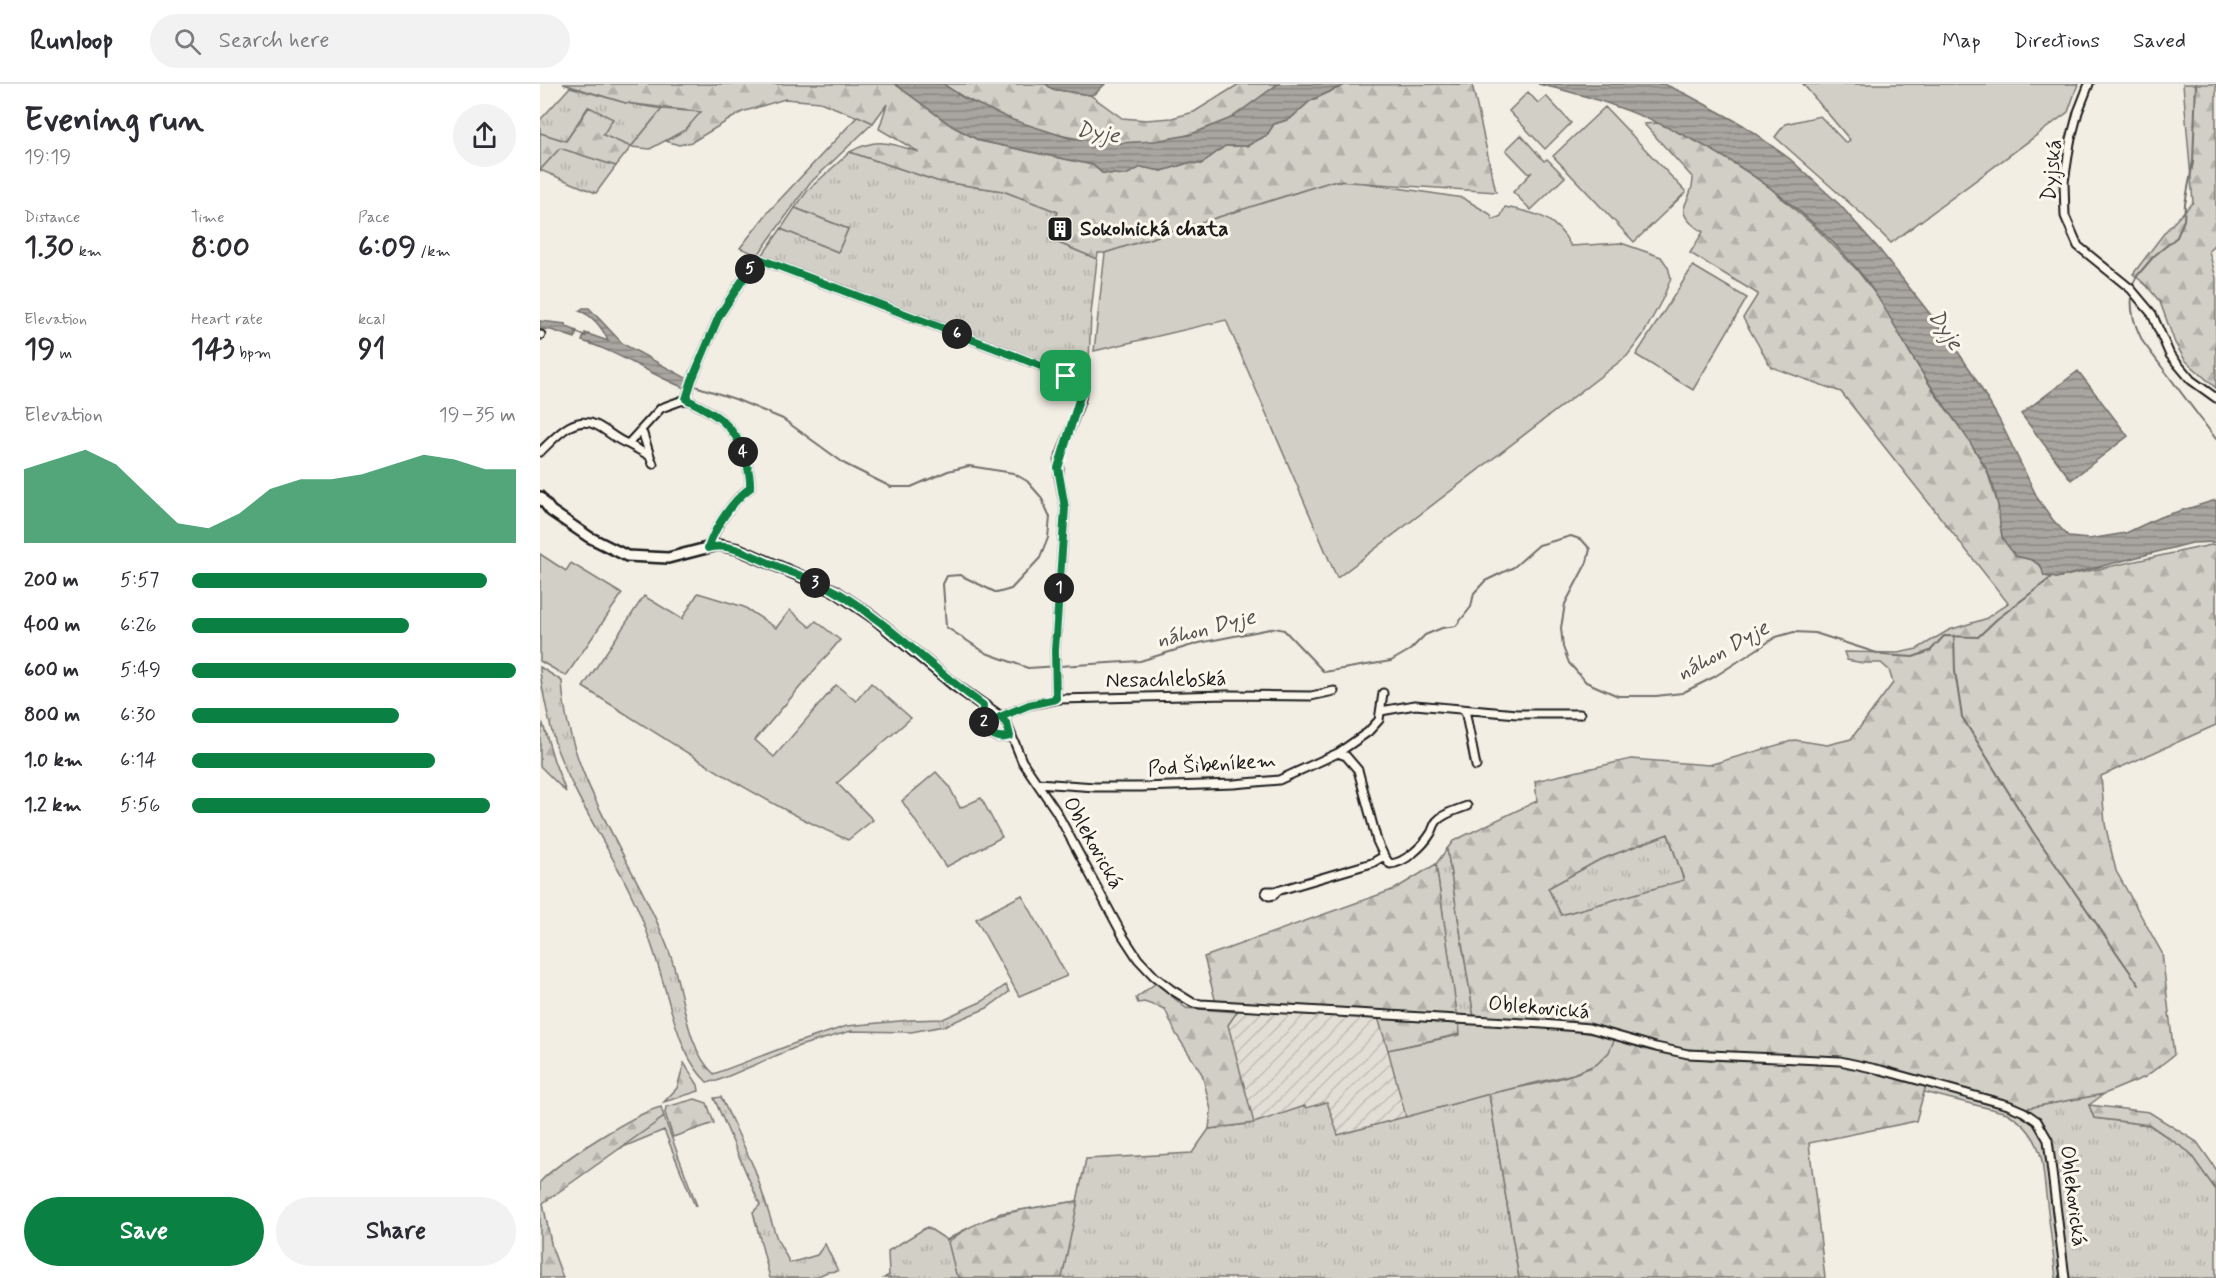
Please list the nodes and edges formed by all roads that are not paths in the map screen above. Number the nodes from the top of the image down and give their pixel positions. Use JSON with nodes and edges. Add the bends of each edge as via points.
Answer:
{"nodes":[{"id":1,"x":2090,"y":84,"type":"edge"},
{"id":2,"x":687,"y":396,"type":"junction"},
{"id":3,"x":2216,"y":398,"type":"edge"},
{"id":4,"x":640,"y":431,"type":"junction"},
{"id":5,"x":628,"y":444,"type":"junction"},
{"id":6,"x":540,"y":452,"type":"edge"},
{"id":7,"x":650,"y":456,"type":"junction"},
{"id":8,"x":653,"y":464,"type":"dead end"},
{"id":9,"x":540,"y":497,"type":"edge"},
{"id":10,"x":708,"y":548,"type":"junction"},
{"id":11,"x":1334,"y":691,"type":"dead end"},
{"id":12,"x":1383,"y":693,"type":"dead end"},
{"id":13,"x":1056,"y":699,"type":"junction"},
{"id":14,"x":983,"y":705,"type":"junction"},
{"id":15,"x":1465,"y":710,"type":"junction"},
{"id":16,"x":1381,"y":711,"type":"junction"},
{"id":17,"x":1580,"y":714,"type":"dead end"},
{"id":18,"x":1000,"y":717,"type":"junction"},
{"id":19,"x":1010,"y":736,"type":"junction"},
{"id":20,"x":1338,"y":753,"type":"junction"},
{"id":21,"x":1476,"y":766,"type":"dead end"},
{"id":22,"x":1038,"y":783,"type":"junction"},
{"id":23,"x":1467,"y":806,"type":"dead end"},
{"id":24,"x":1384,"y":856,"type":"junction"},
{"id":25,"x":1277,"y":891,"type":"dead end"},
{"id":26,"x":2065,"y":1278,"type":"edge"}],
"edges":[{"from":1,"to":3,"type":"street","name":"Dyjská","via":[[2070,143],[2064,182],[2065,216],[2078,246],[2131,289],[2152,314],[2170,355],[2191,380]]},
{"from":2,"to":4,"type":"street","via":[[661,408]]},
{"from":2,"to":10,"type":"street","via":[[730,427],[739,440],[751,476],[750,488],[722,520]]},
{"from":2,"to":13,"type":"street","via":[[722,310],[757,258],[1013,355],[1083,387],[1058,468],[1065,508]]},
{"from":4,"to":5,"type":"street"},
{"from":4,"to":7,"type":"street"},
{"from":5,"to":6,"type":"street","via":[[594,424],[578,422]]},
{"from":5,"to":7,"type":"street"},
{"from":7,"to":8,"type":"street"},
{"from":9,"to":10,"type":"street","name":"Oblekovická","via":[[551,511],[589,537],[627,556],[668,558]]},
{"from":10,"to":14,"type":"street","name":"Oblekovická","via":[[718,545],[738,549],[836,591]]},
{"from":11,"to":13,"type":"street","name":"Nesachlebská","via":[[1311,696]]},
{"from":12,"to":16,"type":"street","name":"Pod Šibeníkem"},
{"from":13,"to":18,"type":"street","name":"Nesachlebská"},
{"from":14,"to":18,"type":"street","name":"Oblekovická"},
{"from":14,"to":19,"type":"street","via":[[984,723],[990,732],[996,737]]},
{"from":15,"to":16,"type":"street","via":[[1415,705]]},
{"from":15,"to":17,"type":"street"},
{"from":15,"to":21,"type":"street"},
{"from":16,"to":20,"type":"street","name":"Pod Šibeníkem","via":[[1379,720],[1368,732]]},
{"from":18,"to":19,"type":"street","name":"Oblekovická"},
{"from":19,"to":22,"type":"street","name":"Oblekovická"},
{"from":20,"to":22,"type":"street","name":"Pod Šibeníkem","via":[[1279,780],[1130,787]]},
{"from":20,"to":24,"type":"street","via":[[1358,770]]},
{"from":22,"to":26,"type":"street","name":"Oblekovická","via":[[1138,959],[1154,976],[1192,1003],[1589,1028],[1688,1054],[1840,1061],[2025,1112],[2037,1121],[2048,1140]]},
{"from":23,"to":24,"type":"street","via":[[1437,821],[1430,836],[1398,863],[1390,864]]},
{"from":24,"to":25,"type":"street"}]}
